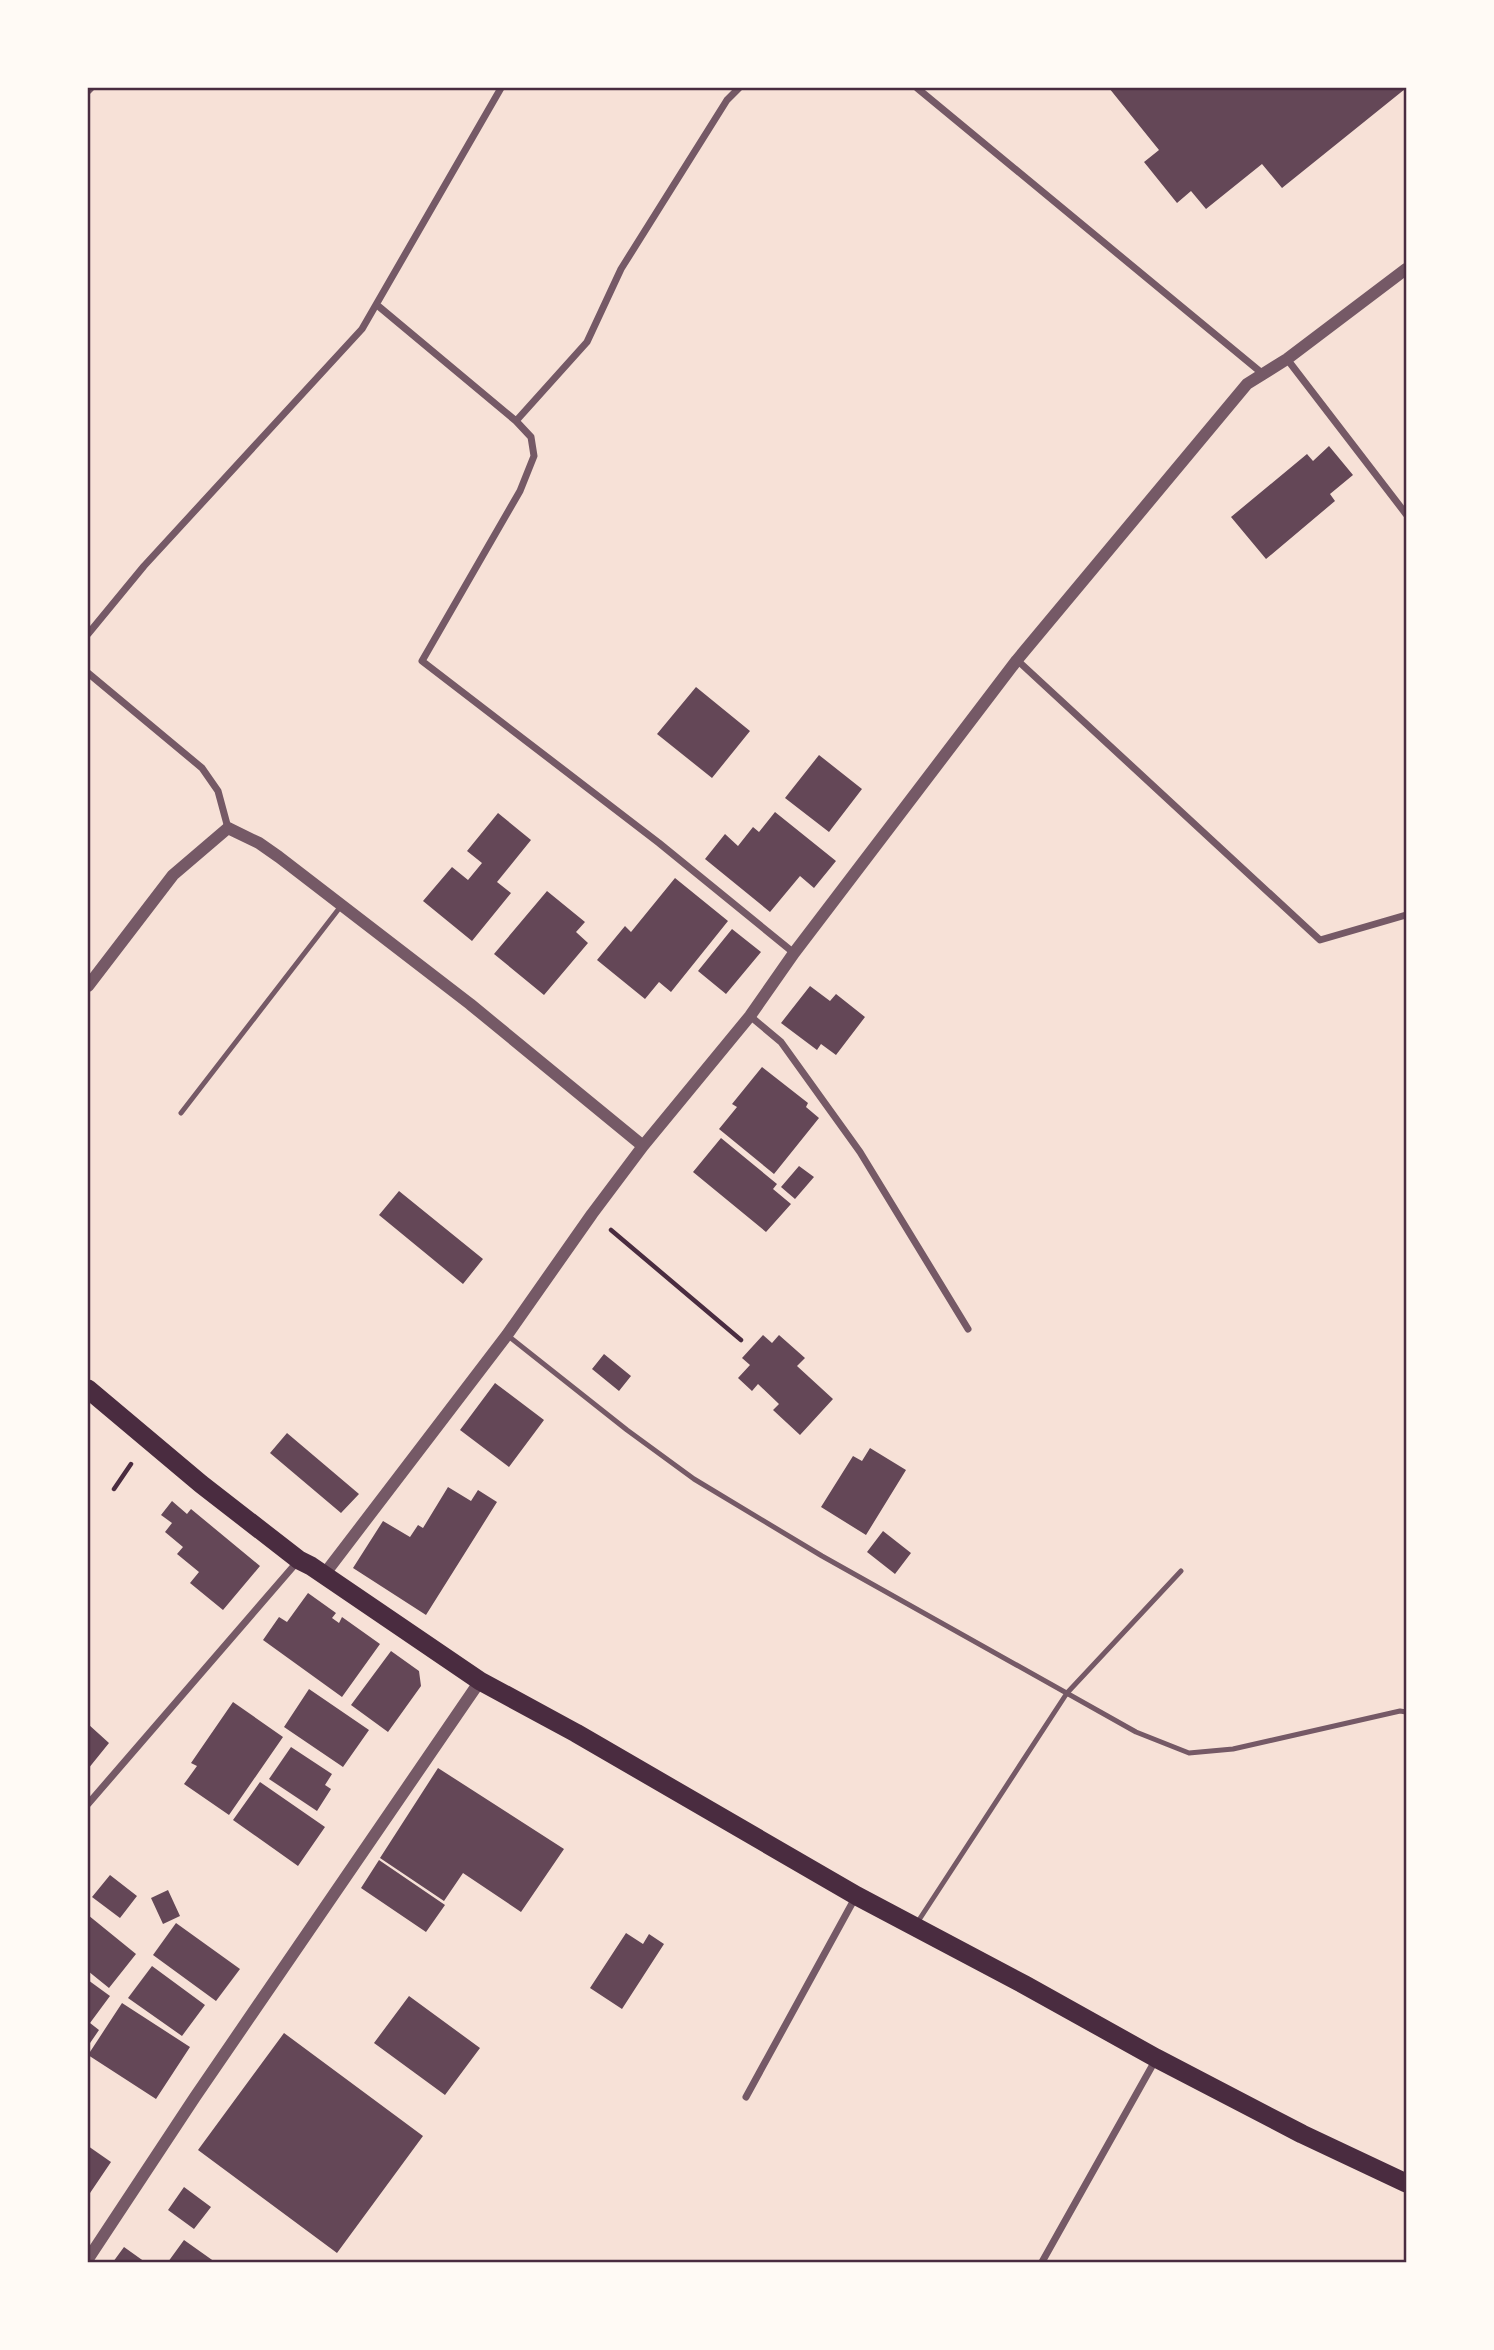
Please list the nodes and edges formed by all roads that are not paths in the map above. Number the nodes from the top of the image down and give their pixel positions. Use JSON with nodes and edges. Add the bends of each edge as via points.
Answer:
{"nodes":[{"id":1,"x":739,"y":88,"type":"edge"},
{"id":2,"x":917,"y":88,"type":"edge"},
{"id":3,"x":497,"y":89,"type":"edge"},
{"id":4,"x":1406,"y":269,"type":"edge"},
{"id":5,"x":377,"y":305,"type":"junction"},
{"id":6,"x":1287,"y":359,"type":"junction"},
{"id":7,"x":1263,"y":374,"type":"junction"},
{"id":8,"x":516,"y":421,"type":"junction"},
{"id":9,"x":1406,"y":514,"type":"edge"},
{"id":10,"x":88,"y":634,"type":"edge"},
{"id":11,"x":1017,"y":660,"type":"junction"},
{"id":12,"x":88,"y":673,"type":"edge"},
{"id":13,"x":228,"y":828,"type":"junction"},
{"id":14,"x":341,"y":906,"type":"junction"},
{"id":15,"x":1406,"y":915,"type":"edge"},
{"id":16,"x":794,"y":953,"type":"junction"},
{"id":17,"x":88,"y":986,"type":"edge"},
{"id":18,"x":750,"y":1016,"type":"junction"},
{"id":19,"x":181,"y":1113,"type":"dead end"},
{"id":20,"x":643,"y":1146,"type":"junction"},
{"id":21,"x":968,"y":1329,"type":"dead end"},
{"id":22,"x":507,"y":1335,"type":"junction"},
{"id":23,"x":88,"y":1389,"type":"edge"},
{"id":24,"x":299,"y":1560,"type":"junction"},
{"id":25,"x":1181,"y":1571,"type":"dead end"},
{"id":26,"x":323,"y":1576,"type":"junction"},
{"id":27,"x":480,"y":1681,"type":"junction"},
{"id":28,"x":1066,"y":1693,"type":"junction"},
{"id":29,"x":1406,"y":1712,"type":"edge"},
{"id":30,"x":88,"y":1804,"type":"edge"},
{"id":31,"x":857,"y":1896,"type":"junction"},
{"id":32,"x":914,"y":1927,"type":"junction"},
{"id":33,"x":1156,"y":2058,"type":"junction"},
{"id":34,"x":746,"y":2097,"type":"dead end"},
{"id":35,"x":1406,"y":2183,"type":"edge"},
{"id":36,"x":88,"y":2259,"type":"edge"},
{"id":37,"x":1042,"y":2263,"type":"edge"}],
"edges":[{"from":1,"to":8,"type":"street","via":[[621,269],[587,342]]},
{"from":2,"to":7,"type":"street"},
{"from":3,"to":5,"type":"street"},
{"from":4,"to":6,"type":"street"},
{"from":5,"to":8,"type":"street"},
{"from":5,"to":10,"type":"street","via":[[362,329],[144,566]]},
{"from":6,"to":7,"type":"street"},
{"from":6,"to":9,"type":"street"},
{"from":7,"to":11,"type":"street","via":[[1247,384]]},
{"from":8,"to":16,"type":"street","via":[[531,437],[534,456],[520,491],[422,661]]},
{"from":11,"to":15,"type":"street","via":[[1320,940]]},
{"from":11,"to":16,"type":"street"},
{"from":12,"to":13,"type":"street","via":[[201,768],[218,791]]},
{"from":13,"to":14,"type":"street","via":[[259,842]]},
{"from":13,"to":17,"type":"street","via":[[173,874]]},
{"from":14,"to":19,"type":"lane"},
{"from":14,"to":20,"type":"street","via":[[470,1004]]},
{"from":16,"to":18,"type":"street"},
{"from":18,"to":20,"type":"street"},
{"from":18,"to":21,"type":"street","via":[[781,1042],[860,1152]]},
{"from":20,"to":22,"type":"street"},
{"from":22,"to":26,"type":"street"},
{"from":22,"to":28,"type":"lane","via":[[694,1479]]},
{"from":23,"to":24,"type":"highway"},
{"from":24,"to":26,"type":"highway"},
{"from":24,"to":30,"type":"street"},
{"from":25,"to":28,"type":"lane"},
{"from":26,"to":27,"type":"highway"},
{"from":27,"to":31,"type":"highway"},
{"from":27,"to":36,"type":"street"},
{"from":28,"to":29,"type":"lane","via":[[1136,1732],[1189,1753],[1233,1749]]},
{"from":28,"to":32,"type":"lane"},
{"from":31,"to":32,"type":"highway"},
{"from":31,"to":34,"type":"street"},
{"from":32,"to":33,"type":"highway"},
{"from":33,"to":35,"type":"highway"},
{"from":33,"to":37,"type":"street"}]}
